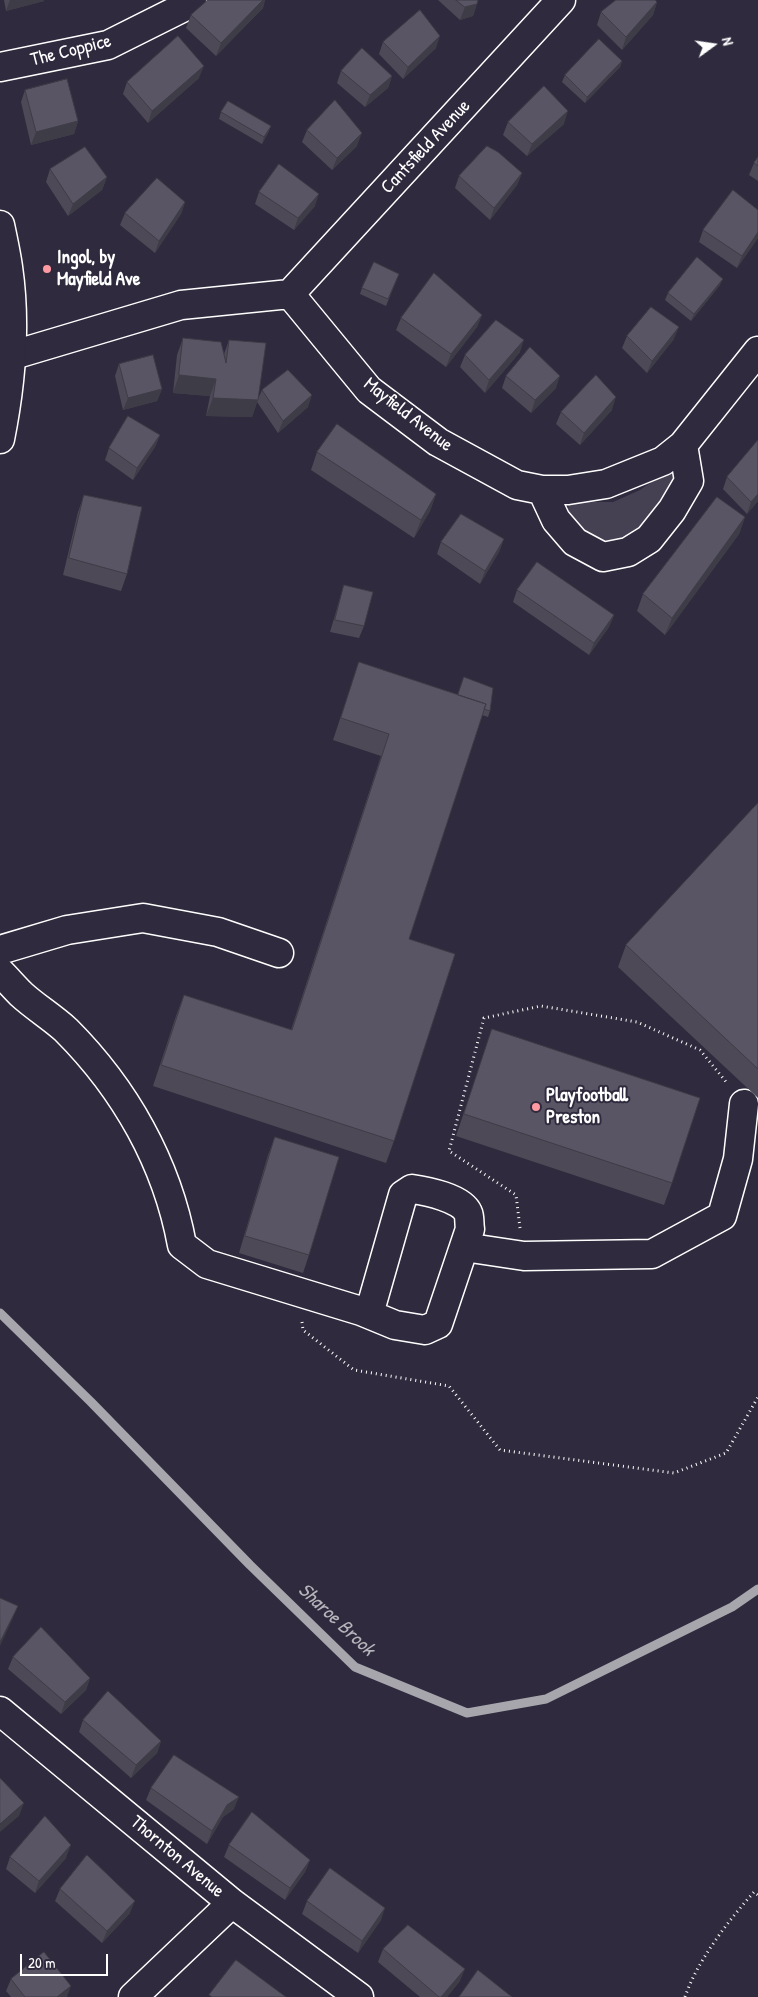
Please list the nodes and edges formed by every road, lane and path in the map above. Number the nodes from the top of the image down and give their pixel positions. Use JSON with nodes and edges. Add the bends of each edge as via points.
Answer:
{"nodes":[{"id":1,"x":192,"y":0,"type":"edge"},
{"id":2,"x":561,"y":0,"type":"edge"},
{"id":3,"x":0,"y":67,"type":"edge"},
{"id":4,"x":0,"y":225,"type":"edge"},
{"id":5,"x":290,"y":294,"type":"junction"},
{"id":6,"x":758,"y":351,"type":"edge"},
{"id":7,"x":10,"y":356,"type":"junction"},
{"id":8,"x":0,"y":439,"type":"edge"},
{"id":9,"x":683,"y":445,"type":"junction"},
{"id":10,"x":542,"y":490,"type":"junction"},
{"id":11,"x":0,"y":950,"type":"edge"},
{"id":12,"x":279,"y":953,"type":"dead end"},
{"id":13,"x":0,"y":972,"type":"edge"},
{"id":14,"x":744,"y":1104,"type":"joint"},
{"id":15,"x":464,"y":1247,"type":"junction"},
{"id":16,"x":524,"y":1256,"type":"junction"},
{"id":17,"x":300,"y":1294,"type":"junction"},
{"id":18,"x":369,"y":1314,"type":"junction"},
{"id":19,"x":758,"y":1397,"type":"edge"},
{"id":20,"x":0,"y":1711,"type":"edge"},
{"id":21,"x":758,"y":1895,"type":"edge"},
{"id":22,"x":232,"y":1902,"type":"junction"},
{"id":23,"x":132,"y":1997,"type":"edge"},
{"id":24,"x":359,"y":1997,"type":"edge"},
{"id":25,"x":686,"y":1997,"type":"edge"}],
"edges":[{"from":1,"to":3,"type":"street","name":"The Coppice","via":[[108,45]]},
{"from":2,"to":5,"type":"street","name":"Cantsfield Avenue"},
{"from":4,"to":7,"type":"street","via":[[12,314]]},
{"from":5,"to":7,"type":"street","via":[[181,305]]},
{"from":5,"to":10,"type":"street","name":"Mayfield Avenue","via":[[376,396],[438,442],[516,485]]},
{"from":6,"to":9,"type":"street","name":"Mayfield Avenue"},
{"from":7,"to":8,"type":"street"},
{"from":9,"to":10,"type":"street","name":"Mayfield Avenue","via":[[663,461],[606,484]]},
{"from":9,"to":10,"type":"street","via":[[689,481],[649,539],[628,552],[603,557],[575,542],[556,520]]},
{"from":11,"to":12,"type":"street","via":[[67,930],[143,918],[218,932]]},
{"from":13,"to":17,"type":"street","via":[[21,994],[65,1029],[103,1072],[138,1122],[164,1178],[182,1245],[207,1264]]},
{"from":14,"to":16,"type":"street","via":[[738,1159],[722,1216],[652,1254]]},
{"from":14,"to":16,"type":"path","via":[[700,1050],[637,1022],[541,1006],[484,1018],[449,1151],[516,1195]]},
{"from":15,"to":16,"type":"street"},
{"from":15,"to":18,"type":"street","via":[[438,1324],[425,1330],[395,1325]]},
{"from":15,"to":18,"type":"street","via":[[470,1228],[468,1212],[458,1202],[412,1188],[403,1195]]},
{"from":17,"to":18,"type":"street"},
{"from":17,"to":19,"type":"path","via":[[303,1330],[354,1370],[449,1386],[500,1450],[674,1473],[726,1453]]},
{"from":20,"to":22,"type":"street","name":"Thornton Avenue"},
{"from":21,"to":25,"type":"path","via":[[754,1892],[734,1914],[691,1980]]},
{"from":22,"to":23,"type":"street"},
{"from":22,"to":24,"type":"street","name":"Thornton Avenue"}]}
